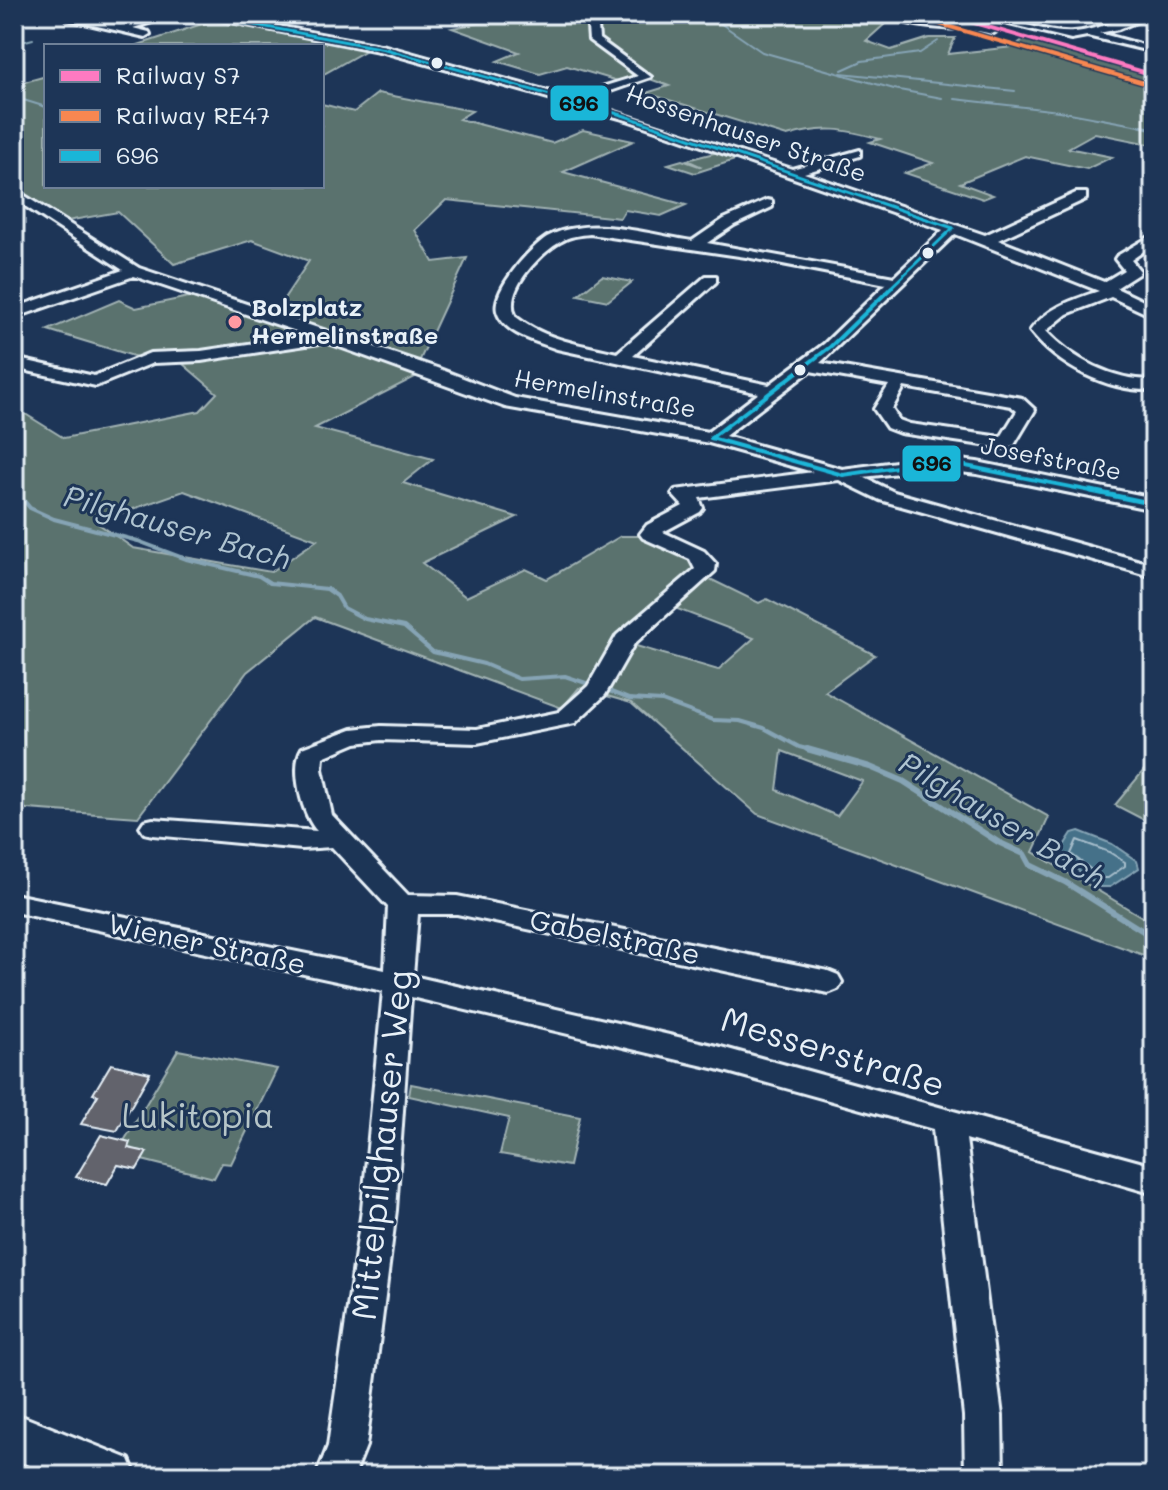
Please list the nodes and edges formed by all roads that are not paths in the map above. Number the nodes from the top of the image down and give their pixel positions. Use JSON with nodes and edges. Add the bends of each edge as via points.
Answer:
{"nodes":[{"id":1,"x":173,"y":14,"type":"edge"},
{"id":2,"x":196,"y":14,"type":"edge"},
{"id":3,"x":592,"y":14,"type":"edge"},
{"id":4,"x":892,"y":14,"type":"edge"},
{"id":5,"x":973,"y":14,"type":"edge"},
{"id":6,"x":1151,"y":14,"type":"edge"},
{"id":7,"x":70,"y":17,"type":"dead end"},
{"id":8,"x":1138,"y":19,"type":"junction"},
{"id":9,"x":921,"y":22,"type":"junction"},
{"id":10,"x":1154,"y":22,"type":"edge"},
{"id":11,"x":119,"y":28,"type":"junction"},
{"id":12,"x":909,"y":33,"type":"dead end"},
{"id":13,"x":1089,"y":33,"type":"junction"},
{"id":14,"x":145,"y":34,"type":"dead end"},
{"id":15,"x":1001,"y":34,"type":"dead end"},
{"id":16,"x":1151,"y":50,"type":"dead end"},
{"id":17,"x":569,"y":101,"type":"junction"},
{"id":18,"x":856,"y":153,"type":"dead end"},
{"id":19,"x":792,"y":173,"type":"junction"},
{"id":20,"x":14,"y":193,"type":"edge"},
{"id":21,"x":1081,"y":196,"type":"dead end"},
{"id":22,"x":767,"y":204,"type":"dead end"},
{"id":23,"x":953,"y":228,"type":"junction"},
{"id":24,"x":1154,"y":238,"type":"edge"},
{"id":25,"x":986,"y":240,"type":"junction"},
{"id":26,"x":695,"y":245,"type":"junction"},
{"id":27,"x":134,"y":271,"type":"junction"},
{"id":28,"x":711,"y":279,"type":"dead end"},
{"id":29,"x":897,"y":282,"type":"junction"},
{"id":30,"x":1108,"y":289,"type":"junction"},
{"id":31,"x":1154,"y":312,"type":"edge"},
{"id":32,"x":14,"y":313,"type":"edge"},
{"id":33,"x":328,"y":338,"type":"junction"},
{"id":34,"x":621,"y":358,"type":"junction"},
{"id":35,"x":14,"y":363,"type":"edge"},
{"id":36,"x":806,"y":365,"type":"junction"},
{"id":37,"x":899,"y":382,"type":"junction"},
{"id":38,"x":1154,"y":385,"type":"edge"},
{"id":39,"x":772,"y":391,"type":"junction"},
{"id":40,"x":711,"y":438,"type":"junction"},
{"id":41,"x":843,"y":475,"type":"junction"},
{"id":42,"x":1154,"y":504,"type":"edge"},
{"id":43,"x":1154,"y":571,"type":"edge"},
{"id":44,"x":153,"y":827,"type":"dead end"},
{"id":45,"x":337,"y":838,"type":"junction"},
{"id":46,"x":14,"y":903,"type":"edge"},
{"id":47,"x":401,"y":904,"type":"junction"},
{"id":48,"x":828,"y":982,"type":"dead end"},
{"id":49,"x":399,"y":986,"type":"junction"},
{"id":50,"x":948,"y":1121,"type":"junction"},
{"id":51,"x":1154,"y":1180,"type":"edge"},
{"id":52,"x":14,"y":1436,"type":"edge"},
{"id":53,"x":341,"y":1461,"type":"edge"},
{"id":54,"x":112,"y":1476,"type":"edge"},
{"id":55,"x":984,"y":1476,"type":"edge"}],
"edges":[{"from":1,"to":11,"type":"street"},
{"from":2,"to":17,"type":"street","name":"Hossenhauser Straße","via":[[385,49]]},
{"from":3,"to":17,"type":"street","via":[[595,41],[646,77]]},
{"from":4,"to":9,"type":"street"},
{"from":5,"to":13,"type":"street","via":[[1065,36]]},
{"from":6,"to":8,"type":"street"},
{"from":7,"to":11,"type":"street"},
{"from":8,"to":10,"type":"street"},
{"from":8,"to":13,"type":"street"},
{"from":9,"to":12,"type":"street"},
{"from":9,"to":15,"type":"street","via":[[976,25]]},
{"from":11,"to":14,"type":"street"},
{"from":13,"to":16,"type":"street"},
{"from":17,"to":19,"type":"street","name":"Hossenhauser Straße"},
{"from":18,"to":19,"type":"street"},
{"from":19,"to":23,"type":"street","name":"Hossenhauser Straße"},
{"from":20,"to":27,"type":"street","name":"Hermelinstraße"},
{"from":21,"to":25,"type":"street"},
{"from":22,"to":26,"type":"street"},
{"from":23,"to":25,"type":"street","name":"Hossenhauser Straße"},
{"from":23,"to":29,"type":"street"},
{"from":24,"to":30,"type":"street","via":[[1122,259],[1133,271]]},
{"from":25,"to":30,"type":"street","name":"Hossenhauser Straße"},
{"from":26,"to":29,"type":"street"},
{"from":26,"to":34,"type":"street","via":[[602,231],[566,233],[547,242],[506,289],[507,315],[521,330],[563,346]]},
{"from":27,"to":32,"type":"street"},
{"from":27,"to":33,"type":"street","name":"Hermelinstraße"},
{"from":28,"to":34,"type":"street"},
{"from":29,"to":36,"type":"street"},
{"from":30,"to":31,"type":"street","name":"Hossenhauser Straße"},
{"from":30,"to":38,"type":"street","via":[[1057,314],[1038,331],[1065,355],[1112,380]]},
{"from":33,"to":35,"type":"street","via":[[150,358],[96,381]]},
{"from":33,"to":40,"type":"street","name":"Hermelinstraße","via":[[520,406]]},
{"from":34,"to":39,"type":"street"},
{"from":36,"to":37,"type":"street"},
{"from":36,"to":39,"type":"street"},
{"from":37,"to":37,"type":"street","via":[[1016,402],[1026,410],[1003,443],[906,429],[893,424],[883,409]]},
{"from":39,"to":40,"type":"street"},
{"from":40,"to":41,"type":"street","name":"Hermelinstraße"},
{"from":41,"to":42,"type":"street","name":"Josefstraße","via":[[951,463]]},
{"from":41,"to":43,"type":"street","via":[[887,496]]},
{"from":41,"to":45,"type":"street","name":"Josefstraße","via":[[682,494],[693,508],[650,534],[697,555],[707,567],[625,640],[598,688],[567,718],[477,736],[352,736],[311,753],[320,818]]},
{"from":44,"to":45,"type":"street","via":[[302,840]]},
{"from":45,"to":47,"type":"street"},
{"from":46,"to":49,"type":"street","name":"Wiener Straße"},
{"from":47,"to":48,"type":"street","name":"Gabelstraße","via":[[457,905]]},
{"from":47,"to":49,"type":"street","name":"Mittelpilghauser Weg"},
{"from":49,"to":50,"type":"street","name":"Messerstraße","via":[[693,1050]]},
{"from":49,"to":53,"type":"street","name":"Mittelpilghauser Weg","via":[[378,1216]]},
{"from":50,"to":51,"type":"street"},
{"from":50,"to":55,"type":"street","name":"Messerstraße","via":[[983,1416]]},
{"from":52,"to":54,"type":"main road"}]}
